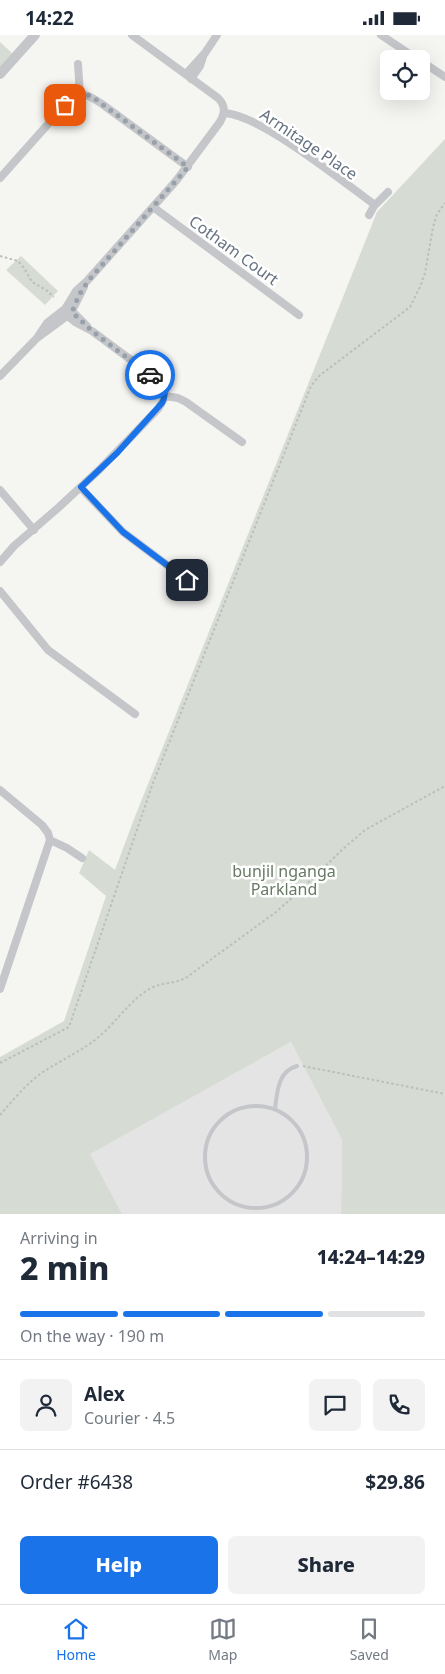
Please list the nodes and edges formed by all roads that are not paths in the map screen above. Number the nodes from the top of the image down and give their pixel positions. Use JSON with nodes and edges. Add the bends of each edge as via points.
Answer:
{"nodes":[{"id":1,"x":26,"y":35,"type":"edge"},
{"id":2,"x":35,"y":35,"type":"edge"},
{"id":3,"x":132,"y":35,"type":"edge"},
{"id":4,"x":216,"y":35,"type":"edge"},
{"id":5,"x":381,"y":35,"type":"edge"},
{"id":6,"x":404,"y":50,"type":"edge"},
{"id":7,"x":16,"y":55,"type":"junction"},
{"id":8,"x":78,"y":64,"type":"dead end"},
{"id":9,"x":430,"y":67,"type":"edge"},
{"id":10,"x":0,"y":74,"type":"edge"},
{"id":11,"x":189,"y":77,"type":"junction"},
{"id":12,"x":445,"y":77,"type":"edge"},
{"id":13,"x":80,"y":94,"type":"junction"},
{"id":14,"x":224,"y":113,"type":"junction"},
{"id":15,"x":188,"y":167,"type":"junction"},
{"id":16,"x":0,"y":178,"type":"edge"},
{"id":17,"x":388,"y":192,"type":"dead end"},
{"id":18,"x":375,"y":205,"type":"junction"},
{"id":19,"x":153,"y":207,"type":"junction"},
{"id":20,"x":369,"y":215,"type":"dead end"},
{"id":21,"x":68,"y":312,"type":"junction"},
{"id":22,"x":299,"y":315,"type":"dead end"},
{"id":23,"x":0,"y":376,"type":"edge"},
{"id":24,"x":165,"y":396,"type":"junction"},
{"id":25,"x":242,"y":442,"type":"dead end"},
{"id":26,"x":81,"y":487,"type":"junction"},
{"id":27,"x":0,"y":489,"type":"edge"},
{"id":28,"x":34,"y":530,"type":"junction"},
{"id":29,"x":14,"y":546,"type":"junction"},
{"id":30,"x":0,"y":554,"type":"edge"},
{"id":31,"x":0,"y":562,"type":"edge"},
{"id":32,"x":187,"y":580,"type":"dead end"},
{"id":33,"x":0,"y":585,"type":"edge"},
{"id":34,"x":2,"y":593,"type":"edge"},
{"id":35,"x":135,"y":714,"type":"dead end"},
{"id":36,"x":0,"y":790,"type":"edge"},
{"id":37,"x":50,"y":840,"type":"junction"},
{"id":38,"x":82,"y":858,"type":"dead end"},
{"id":39,"x":0,"y":989,"type":"edge"},
{"id":40,"x":298,"y":1066,"type":"road end"},
{"id":41,"x":275,"y":1109,"type":"junction"}],
"edges":[{"from":1,"to":7,"type":"street"},
{"from":2,"to":7,"type":"street"},
{"from":3,"to":11,"type":"street"},
{"from":4,"to":11,"type":"street"},
{"from":5,"to":6,"type":"street"},
{"from":7,"to":10,"type":"street"},
{"from":8,"to":13,"type":"street"},
{"from":9,"to":12,"type":"street"},
{"from":11,"to":14,"type":"street","via":[[218,98],[224,105]]},
{"from":13,"to":15,"type":"street","via":[[91,96]]},
{"from":13,"to":16,"type":"street","via":[[65,105]]},
{"from":14,"to":15,"type":"street"},
{"from":14,"to":18,"type":"street","name":"Armitage Place","via":[[242,117],[276,136]]},
{"from":15,"to":19,"type":"street"},
{"from":17,"to":18,"type":"street"},
{"from":18,"to":20,"type":"street"},
{"from":19,"to":21,"type":"street","via":[[76,291]]},
{"from":19,"to":22,"type":"street","name":"Cotham Court"},
{"from":21,"to":23,"type":"street","via":[[47,323]]},
{"from":21,"to":24,"type":"street","via":[[158,380]]},
{"from":24,"to":25,"type":"street","via":[[186,402]]},
{"from":24,"to":26,"type":"street","via":[[144,424]]},
{"from":26,"to":28,"type":"street"},
{"from":26,"to":32,"type":"street","via":[[123,532]]},
{"from":27,"to":28,"type":"street"},
{"from":28,"to":29,"type":"street"},
{"from":29,"to":30,"type":"street"},
{"from":29,"to":31,"type":"street"},
{"from":33,"to":34,"type":"street"},
{"from":34,"to":35,"type":"street","via":[[48,650]]},
{"from":36,"to":37,"type":"street","via":[[42,825]]},
{"from":37,"to":38,"type":"street"},
{"from":37,"to":39,"type":"street"},
{"from":40,"to":41,"type":"lane","via":[[284,1074]]},
{"from":41,"to":41,"type":"lane","via":[[290,1119],[300,1132],[306,1148],[304,1173],[291,1194],[276,1204],[260,1208],[243,1206],[216,1188],[208,1173],[205,1157],[208,1140],[216,1126],[235,1111],[259,1106]]}]}
